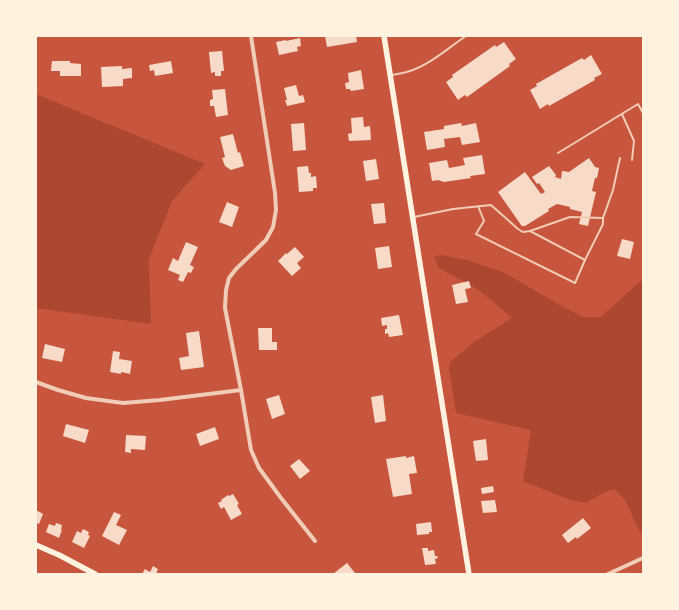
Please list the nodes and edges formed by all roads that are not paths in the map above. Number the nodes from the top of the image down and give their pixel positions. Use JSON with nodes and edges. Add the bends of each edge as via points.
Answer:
{"nodes":[{"id":1,"x":251,"y":36,"type":"edge"},
{"id":2,"x":384,"y":36,"type":"edge"},
{"id":3,"x":466,"y":36,"type":"edge"},
{"id":4,"x":390,"y":75,"type":"junction"},
{"id":5,"x":643,"y":113,"type":"edge"},
{"id":6,"x":622,"y":114,"type":"junction"},
{"id":7,"x":558,"y":153,"type":"dead end"},
{"id":8,"x":620,"y":158,"type":"dead end"},
{"id":9,"x":632,"y":160,"type":"dead end"},
{"id":10,"x":478,"y":206,"type":"junction"},
{"id":11,"x":413,"y":218,"type":"junction"},
{"id":12,"x":603,"y":218,"type":"junction"},
{"id":13,"x":530,"y":231,"type":"junction"},
{"id":14,"x":585,"y":260,"type":"junction"},
{"id":15,"x":36,"y":382,"type":"edge"},
{"id":16,"x":241,"y":390,"type":"junction"},
{"id":17,"x":315,"y":541,"type":"dead end"},
{"id":18,"x":36,"y":545,"type":"edge"},
{"id":19,"x":643,"y":558,"type":"edge"},
{"id":20,"x":95,"y":574,"type":"edge"},
{"id":21,"x":468,"y":574,"type":"edge"},
{"id":22,"x":608,"y":574,"type":"edge"}],
"edges":[{"from":1,"to":16,"type":"street","via":[[276,210],[273,226],[266,240],[236,269],[229,278],[226,290],[225,308]]},
{"from":2,"to":4,"type":"main road"},
{"from":3,"to":4,"type":"lane","via":[[419,68]]},
{"from":4,"to":11,"type":"main road"},
{"from":5,"to":6,"type":"lane","via":[[638,104]]},
{"from":6,"to":7,"type":"lane"},
{"from":6,"to":9,"type":"lane","via":[[634,141]]},
{"from":8,"to":12,"type":"lane"},
{"from":10,"to":11,"type":"lane"},
{"from":10,"to":13,"type":"lane","via":[[491,205],[518,229],[523,232]]},
{"from":10,"to":14,"type":"lane","via":[[484,221],[476,234],[575,283]]},
{"from":11,"to":21,"type":"main road"},
{"from":12,"to":13,"type":"lane","via":[[570,217]]},
{"from":12,"to":14,"type":"lane","via":[[603,224]]},
{"from":13,"to":14,"type":"lane"},
{"from":15,"to":16,"type":"street","via":[[86,398],[123,403]]},
{"from":16,"to":17,"type":"street","via":[[251,450],[259,468]]},
{"from":18,"to":20,"type":"main road"},
{"from":19,"to":22,"type":"street"}]}
